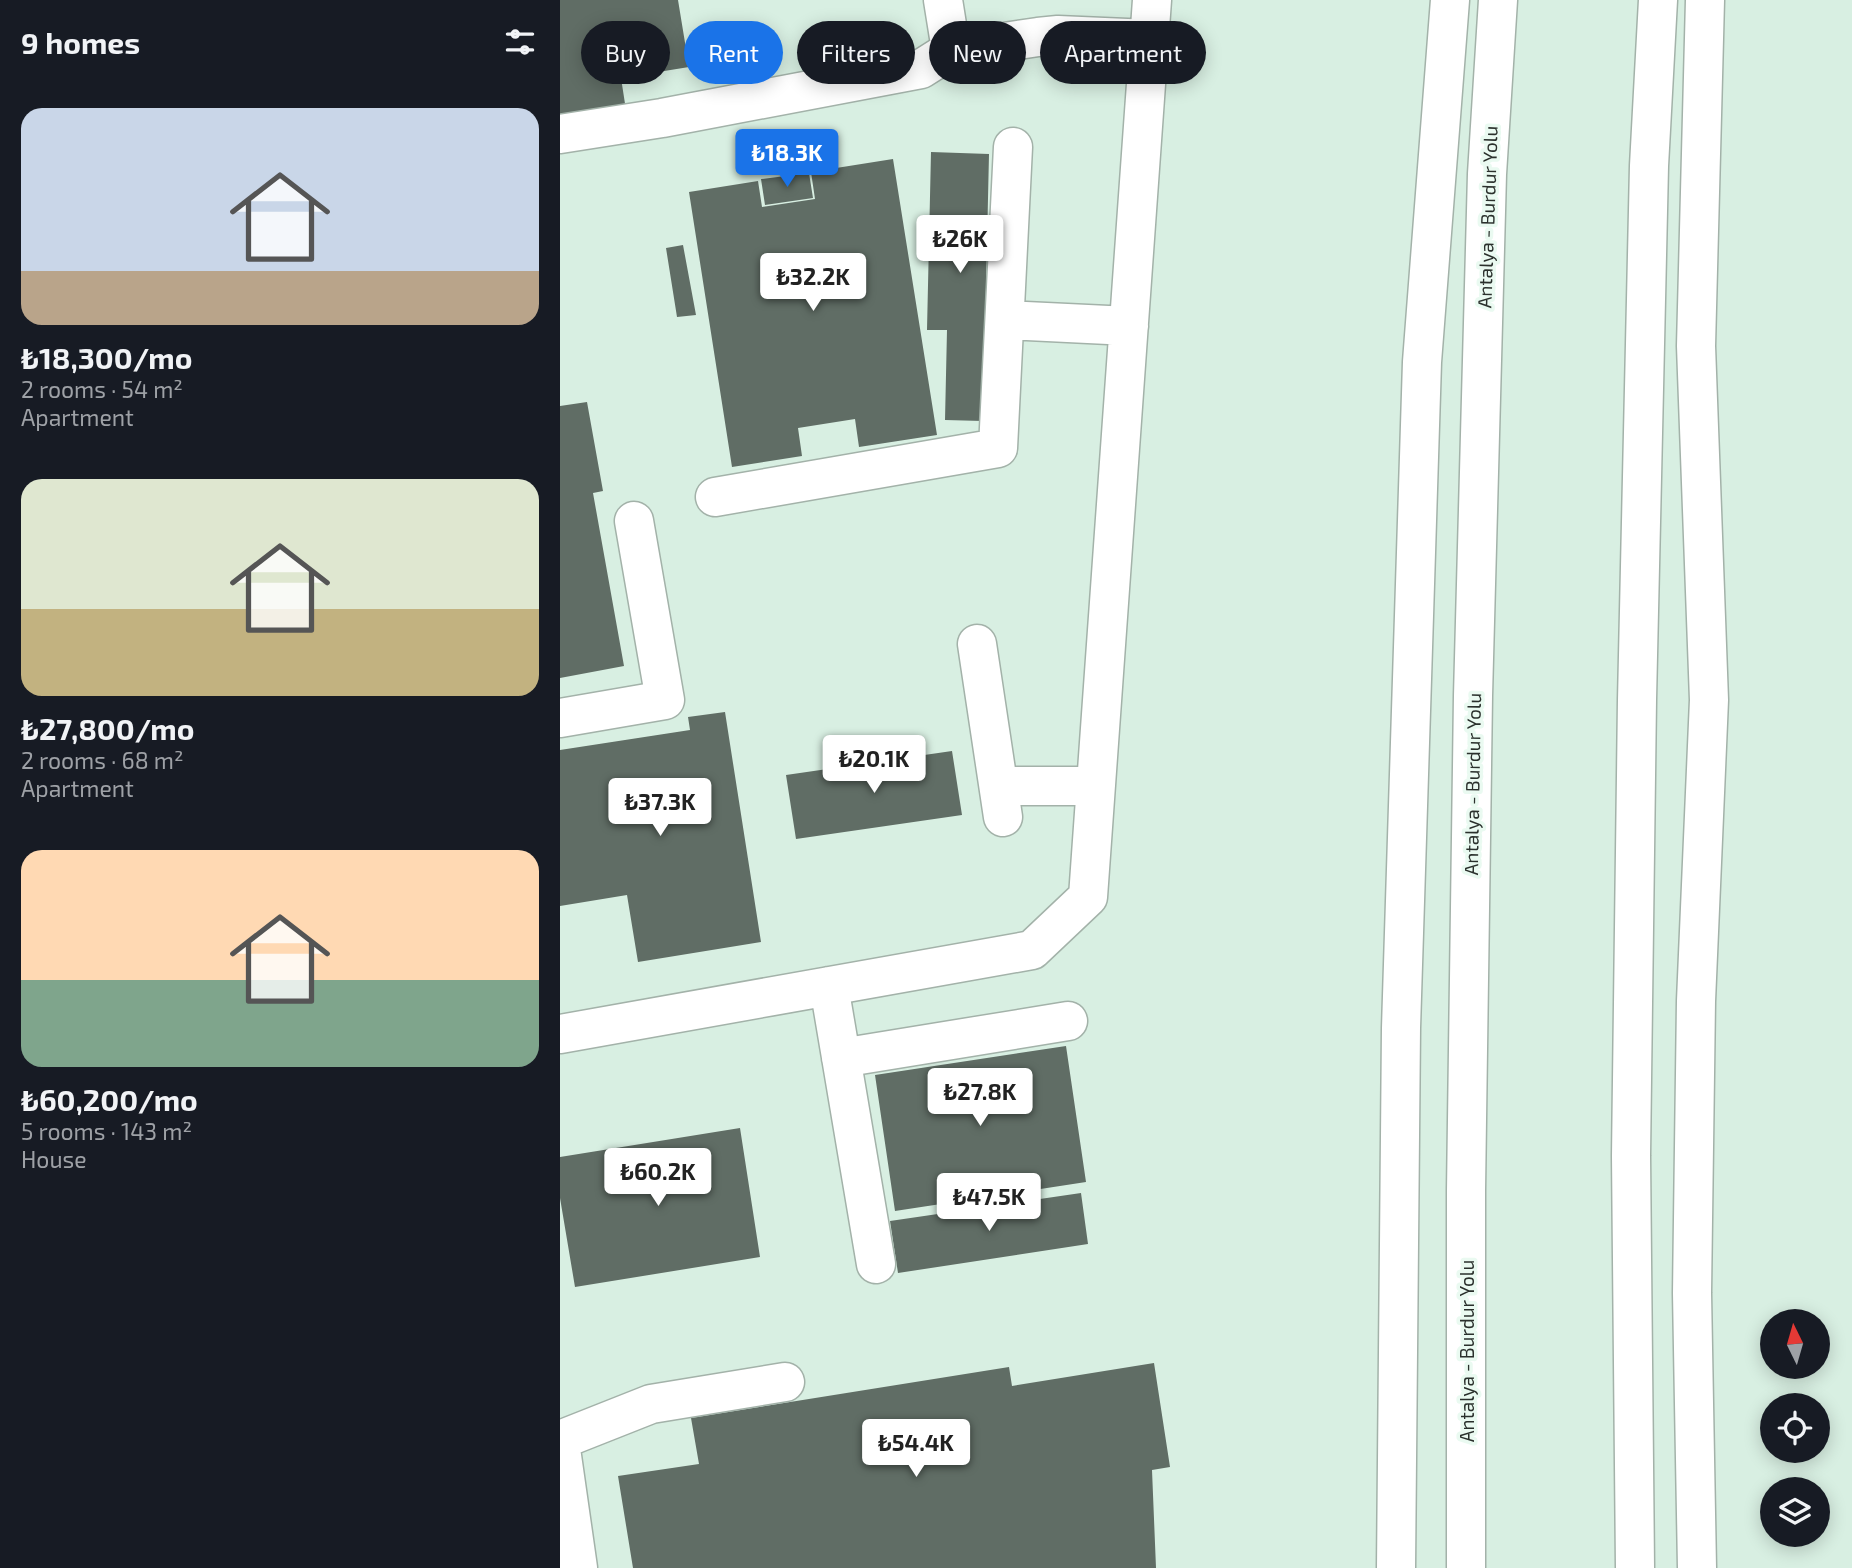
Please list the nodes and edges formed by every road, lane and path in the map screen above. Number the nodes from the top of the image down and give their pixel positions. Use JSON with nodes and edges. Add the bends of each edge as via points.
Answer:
{"nodes":[{"id":1,"x":943,"y":0,"type":"edge"},
{"id":2,"x":1153,"y":0,"type":"edge"},
{"id":3,"x":1450,"y":0,"type":"edge"},
{"id":4,"x":1498,"y":0,"type":"edge"},
{"id":5,"x":1658,"y":0,"type":"edge"},
{"id":6,"x":1706,"y":0,"type":"edge"},
{"id":7,"x":946,"y":21,"type":"edge"},
{"id":8,"x":1151,"y":21,"type":"edge"},
{"id":9,"x":929,"y":64,"type":"edge"},
{"id":10,"x":1147,"y":84,"type":"edge"},
{"id":11,"x":560,"y":134,"type":"edge"},
{"id":12,"x":1013,"y":147,"type":"dead end"},
{"id":13,"x":1005,"y":320,"type":"junction"},
{"id":14,"x":1129,"y":326,"type":"junction"},
{"id":15,"x":715,"y":497,"type":"dead end"},
{"id":16,"x":634,"y":521,"type":"dead end"},
{"id":17,"x":977,"y":644,"type":"dead end"},
{"id":18,"x":560,"y":718,"type":"edge"},
{"id":19,"x":1096,"y":786,"type":"junction"},
{"id":20,"x":829,"y":986,"type":"junction"},
{"id":21,"x":1068,"y":1021,"type":"dead end"},
{"id":22,"x":560,"y":1034,"type":"edge"},
{"id":23,"x":841,"y":1058,"type":"junction"},
{"id":24,"x":876,"y":1264,"type":"dead end"},
{"id":25,"x":785,"y":1382,"type":"dead end"},
{"id":26,"x":560,"y":1441,"type":"edge"},
{"id":27,"x":578,"y":1568,"type":"edge"},
{"id":28,"x":1396,"y":1568,"type":"edge"},
{"id":29,"x":1466,"y":1568,"type":"edge"},
{"id":30,"x":1635,"y":1568,"type":"edge"},
{"id":31,"x":1696,"y":1568,"type":"edge"}],
"edges":[{"from":1,"to":7,"type":"main road"},
{"from":2,"to":8,"type":"main road"},
{"from":3,"to":28,"type":"main road","via":[[1422,362],[1401,1028]]},
{"from":4,"to":29,"type":"main road","name":"Antalya - Burdur Yolu","via":[[1487,174],[1473,696],[1465,1191]]},
{"from":5,"to":30,"type":"main road","via":[[1649,166],[1630,1156]]},
{"from":6,"to":31,"type":"main road","via":[[1696,346],[1709,700],[1692,1238]]},
{"from":9,"to":11,"type":"main road"},
{"from":10,"to":14,"type":"main road"},
{"from":12,"to":13,"type":"main road"},
{"from":13,"to":14,"type":"main road"},
{"from":13,"to":15,"type":"main road","via":[[998,448]]},
{"from":14,"to":19,"type":"main road"},
{"from":16,"to":18,"type":"main road","via":[[665,700]]},
{"from":17,"to":19,"type":"main road","via":[[1001,802]]},
{"from":19,"to":20,"type":"main road","via":[[1088,897],[1032,950]]},
{"from":20,"to":22,"type":"main road"},
{"from":20,"to":23,"type":"main road"},
{"from":21,"to":23,"type":"main road"},
{"from":23,"to":24,"type":"main road"},
{"from":25,"to":26,"type":"main road","via":[[651,1404]]},
{"from":26,"to":27,"type":"main road"}]}
